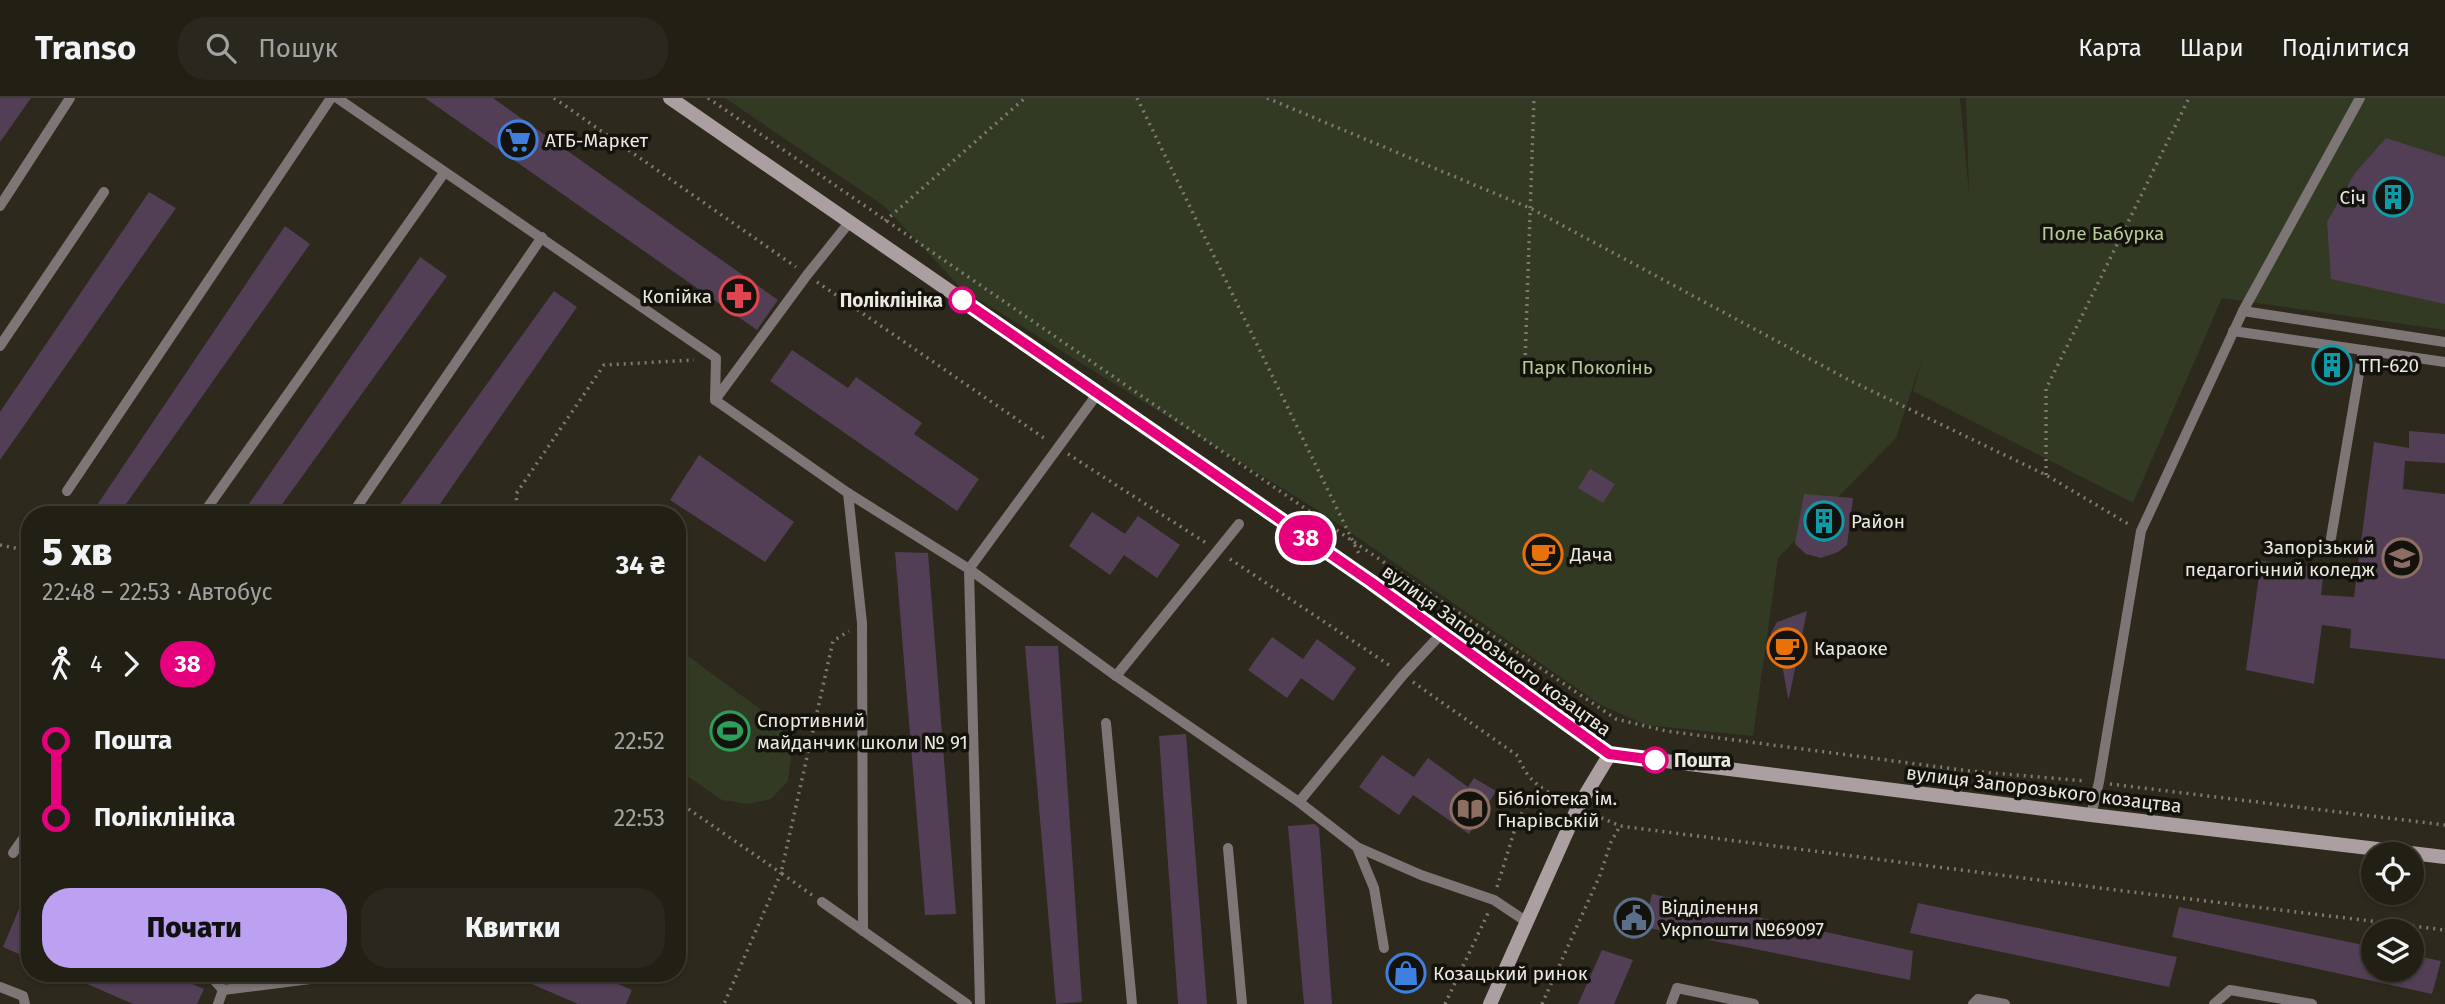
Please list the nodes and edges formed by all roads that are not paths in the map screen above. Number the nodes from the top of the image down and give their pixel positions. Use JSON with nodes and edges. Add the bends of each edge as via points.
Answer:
{"nodes":[{"id":1,"x":70,"y":98,"type":"edge"},
{"id":2,"x":331,"y":98,"type":"edge"},
{"id":3,"x":337,"y":98,"type":"edge"},
{"id":4,"x":670,"y":98,"type":"edge"},
{"id":5,"x":2360,"y":98,"type":"edge"},
{"id":6,"x":443,"y":173,"type":"junction"},
{"id":7,"x":104,"y":192,"type":"dead end"},
{"id":8,"x":0,"y":206,"type":"edge"},
{"id":9,"x":848,"y":223,"type":"junction"},
{"id":10,"x":541,"y":237,"type":"junction"},
{"id":11,"x":2243,"y":310,"type":"junction"},
{"id":12,"x":2234,"y":331,"type":"junction"},
{"id":13,"x":2445,"y":342,"type":"edge"},
{"id":14,"x":0,"y":346,"type":"edge"},
{"id":15,"x":2363,"y":350,"type":"junction"},
{"id":16,"x":2445,"y":362,"type":"edge"},
{"id":17,"x":1098,"y":393,"type":"junction"},
{"id":18,"x":715,"y":400,"type":"junction"},
{"id":19,"x":67,"y":491,"type":"dead end"},
{"id":20,"x":848,"y":493,"type":"junction"},
{"id":21,"x":209,"y":506,"type":"edge"},
{"id":22,"x":357,"y":506,"type":"edge"},
{"id":23,"x":1240,"y":524,"type":"dead end"},
{"id":24,"x":2331,"y":538,"type":"dead end"},
{"id":25,"x":969,"y":569,"type":"junction"},
{"id":26,"x":1442,"y":633,"type":"junction"},
{"id":27,"x":1116,"y":676,"type":"junction"},
{"id":28,"x":1105,"y":723,"type":"dead end"},
{"id":29,"x":1609,"y":754,"type":"junction"},
{"id":30,"x":1299,"y":802,"type":"junction"},
{"id":31,"x":2091,"y":815,"type":"junction"},
{"id":32,"x":21,"y":842,"type":"edge"},
{"id":33,"x":1357,"y":847,"type":"junction"},
{"id":34,"x":1228,"y":848,"type":"dead end"},
{"id":35,"x":13,"y":853,"type":"dead end"},
{"id":36,"x":2445,"y":857,"type":"edge"},
{"id":37,"x":822,"y":902,"type":"road end"},
{"id":38,"x":1527,"y":922,"type":"junction"},
{"id":39,"x":863,"y":931,"type":"junction"},
{"id":40,"x":1384,"y":948,"type":"dead end"},
{"id":41,"x":216,"y":982,"type":"edge"},
{"id":42,"x":279,"y":982,"type":"edge"},
{"id":43,"x":0,"y":987,"type":"edge"},
{"id":44,"x":223,"y":990,"type":"junction"},
{"id":45,"x":1976,"y":1002,"type":"edge"},
{"id":46,"x":25,"y":1004,"type":"edge"},
{"id":47,"x":218,"y":1004,"type":"edge"},
{"id":48,"x":967,"y":1004,"type":"edge"},
{"id":49,"x":980,"y":1004,"type":"edge"},
{"id":50,"x":1132,"y":1004,"type":"edge"},
{"id":51,"x":1242,"y":1004,"type":"edge"},
{"id":52,"x":1490,"y":1004,"type":"edge"},
{"id":53,"x":1671,"y":1004,"type":"edge"},
{"id":54,"x":1754,"y":1004,"type":"edge"},
{"id":55,"x":2005,"y":1004,"type":"edge"},
{"id":56,"x":2214,"y":1004,"type":"edge"},
{"id":57,"x":2312,"y":1004,"type":"edge"}],
"edges":[{"from":1,"to":8,"type":"lane"},
{"from":2,"to":19,"type":"lane"},
{"from":3,"to":6,"type":"lane"},
{"from":4,"to":9,"type":"street","name":"вулиця Запорозького козацтва"},
{"from":5,"to":11,"type":"lane"},
{"from":6,"to":10,"type":"lane"},
{"from":6,"to":21,"type":"lane"},
{"from":7,"to":14,"type":"lane"},
{"from":9,"to":17,"type":"street","name":"вулиця Запорозького козацтва"},
{"from":9,"to":18,"type":"lane"},
{"from":10,"to":18,"type":"lane","via":[[716,358]]},
{"from":10,"to":22,"type":"lane"},
{"from":11,"to":12,"type":"lane"},
{"from":11,"to":13,"type":"lane"},
{"from":12,"to":15,"type":"lane"},
{"from":12,"to":31,"type":"lane","via":[[2141,531]]},
{"from":15,"to":16,"type":"lane"},
{"from":15,"to":24,"type":"lane"},
{"from":17,"to":25,"type":"lane"},
{"from":17,"to":26,"type":"street","name":"вулиця Запорозького козацтва"},
{"from":18,"to":20,"type":"lane"},
{"from":20,"to":25,"type":"lane"},
{"from":20,"to":39,"type":"lane","via":[[862,623]]},
{"from":23,"to":27,"type":"lane"},
{"from":25,"to":27,"type":"lane"},
{"from":25,"to":49,"type":"lane"},
{"from":26,"to":29,"type":"street","name":"вулиця Запорозького козацтва"},
{"from":26,"to":30,"type":"lane"},
{"from":27,"to":30,"type":"lane"},
{"from":28,"to":50,"type":"lane"},
{"from":29,"to":31,"type":"street","name":"вулиця Запорозького козацтва"},
{"from":29,"to":38,"type":"street","via":[[1578,807]]},
{"from":30,"to":33,"type":"lane"},
{"from":31,"to":36,"type":"street","name":"вулиця Запорозького козацтва"},
{"from":32,"to":35,"type":"lane"},
{"from":33,"to":38,"type":"lane","via":[[1493,900]]},
{"from":33,"to":40,"type":"lane","via":[[1374,888]]},
{"from":34,"to":51,"type":"lane"},
{"from":37,"to":39,"type":"lane"},
{"from":38,"to":52,"type":"street"},
{"from":39,"to":48,"type":"lane"},
{"from":41,"to":44,"type":"lane"},
{"from":42,"to":44,"type":"lane"},
{"from":43,"to":46,"type":"lane","via":[[23,996]]},
{"from":44,"to":47,"type":"lane"},
{"from":45,"to":55,"type":"lane"},
{"from":53,"to":54,"type":"lane","via":[[1677,988]]},
{"from":56,"to":57,"type":"lane","via":[[2230,990]]}]}
